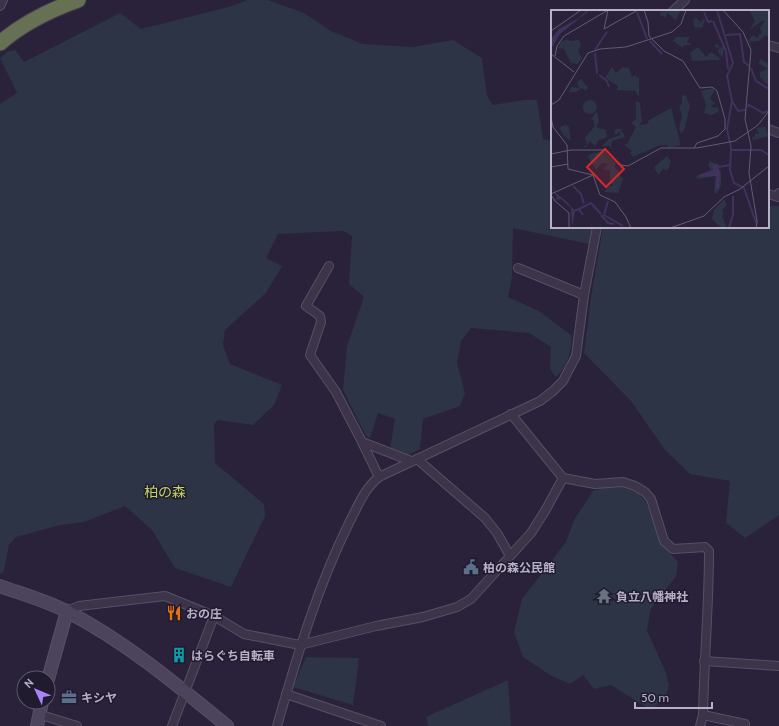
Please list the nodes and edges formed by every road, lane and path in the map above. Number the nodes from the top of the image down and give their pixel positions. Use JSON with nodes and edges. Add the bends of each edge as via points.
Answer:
{"nodes":[{"id":1,"x":3,"y":0,"type":"edge"},
{"id":2,"x":78,"y":0,"type":"edge"},
{"id":3,"x":685,"y":0,"type":"edge"},
{"id":4,"x":0,"y":6,"type":"edge"},
{"id":5,"x":674,"y":10,"type":"edge"},
{"id":6,"x":0,"y":43,"type":"edge"},
{"id":7,"x":769,"y":45,"type":"edge"},
{"id":8,"x":779,"y":48,"type":"edge"},
{"id":9,"x":769,"y":130,"type":"edge"},
{"id":10,"x":779,"y":133,"type":"edge"},
{"id":11,"x":779,"y":193,"type":"edge"},
{"id":12,"x":769,"y":194,"type":"edge"},
{"id":13,"x":597,"y":228,"type":"edge"},
{"id":14,"x":329,"y":266,"type":"dead end"},
{"id":15,"x":518,"y":268,"type":"dead end"},
{"id":16,"x":584,"y":295,"type":"junction"},
{"id":17,"x":511,"y":414,"type":"junction"},
{"id":18,"x":362,"y":442,"type":"junction"},
{"id":19,"x":414,"y":460,"type":"junction"},
{"id":20,"x":379,"y":477,"type":"junction"},
{"id":21,"x":563,"y":478,"type":"junction"},
{"id":22,"x":510,"y":556,"type":"junction"},
{"id":23,"x":0,"y":586,"type":"edge"},
{"id":24,"x":67,"y":611,"type":"junction"},
{"id":25,"x":214,"y":616,"type":"junction"},
{"id":26,"x":300,"y":645,"type":"junction"},
{"id":27,"x":704,"y":661,"type":"junction"},
{"id":28,"x":779,"y":666,"type":"edge"},
{"id":29,"x":51,"y":670,"type":"edge"},
{"id":30,"x":185,"y":691,"type":"junction"},
{"id":31,"x":286,"y":694,"type":"junction"},
{"id":32,"x":40,"y":710,"type":"edge"},
{"id":33,"x":703,"y":715,"type":"junction"},
{"id":34,"x":38,"y":720,"type":"edge"},
{"id":35,"x":745,"y":724,"type":"dead end"},
{"id":36,"x":77,"y":726,"type":"edge"},
{"id":37,"x":172,"y":726,"type":"edge"},
{"id":38,"x":227,"y":726,"type":"edge"},
{"id":39,"x":277,"y":726,"type":"edge"},
{"id":40,"x":380,"y":726,"type":"edge"},
{"id":41,"x":700,"y":726,"type":"edge"}],
"edges":[{"from":1,"to":4,"type":"street"},
{"from":2,"to":6,"type":"highway","via":[[58,7],[14,31]]},
{"from":3,"to":5,"type":"street"},
{"from":7,"to":8,"type":"street"},
{"from":9,"to":10,"type":"street"},
{"from":11,"to":12,"type":"street","via":[[778,197]]},
{"from":13,"to":16,"type":"street"},
{"from":14,"to":18,"type":"street","via":[[306,306],[320,316],[321,322],[310,354],[336,392]]},
{"from":15,"to":16,"type":"street"},
{"from":16,"to":17,"type":"street","via":[[576,356],[563,380],[540,401]]},
{"from":17,"to":19,"type":"street"},
{"from":17,"to":21,"type":"street"},
{"from":18,"to":19,"type":"street"},
{"from":18,"to":20,"type":"street"},
{"from":19,"to":20,"type":"street"},
{"from":19,"to":22,"type":"street","via":[[485,518]]},
{"from":20,"to":26,"type":"street","via":[[366,489],[337,547]]},
{"from":21,"to":22,"type":"street","via":[[542,517]]},
{"from":21,"to":27,"type":"street","via":[[595,484],[623,482],[635,486],[651,499],[664,541],[673,549],[705,548],[708,551],[709,595]]},
{"from":22,"to":26,"type":"street","via":[[471,599],[457,607]]},
{"from":23,"to":24,"type":"street"},
{"from":24,"to":25,"type":"street","via":[[79,606],[165,596]]},
{"from":24,"to":29,"type":"street"},
{"from":24,"to":30,"type":"street","via":[[111,636]]},
{"from":25,"to":26,"type":"street","via":[[244,634]]},
{"from":25,"to":30,"type":"street"},
{"from":26,"to":31,"type":"street"},
{"from":27,"to":28,"type":"street"},
{"from":27,"to":33,"type":"street"},
{"from":30,"to":37,"type":"street"},
{"from":30,"to":38,"type":"street"},
{"from":31,"to":39,"type":"street"},
{"from":31,"to":40,"type":"street"},
{"from":32,"to":34,"type":"street"},
{"from":33,"to":35,"type":"street"},
{"from":33,"to":41,"type":"street"},
{"from":34,"to":36,"type":"street"}]}
